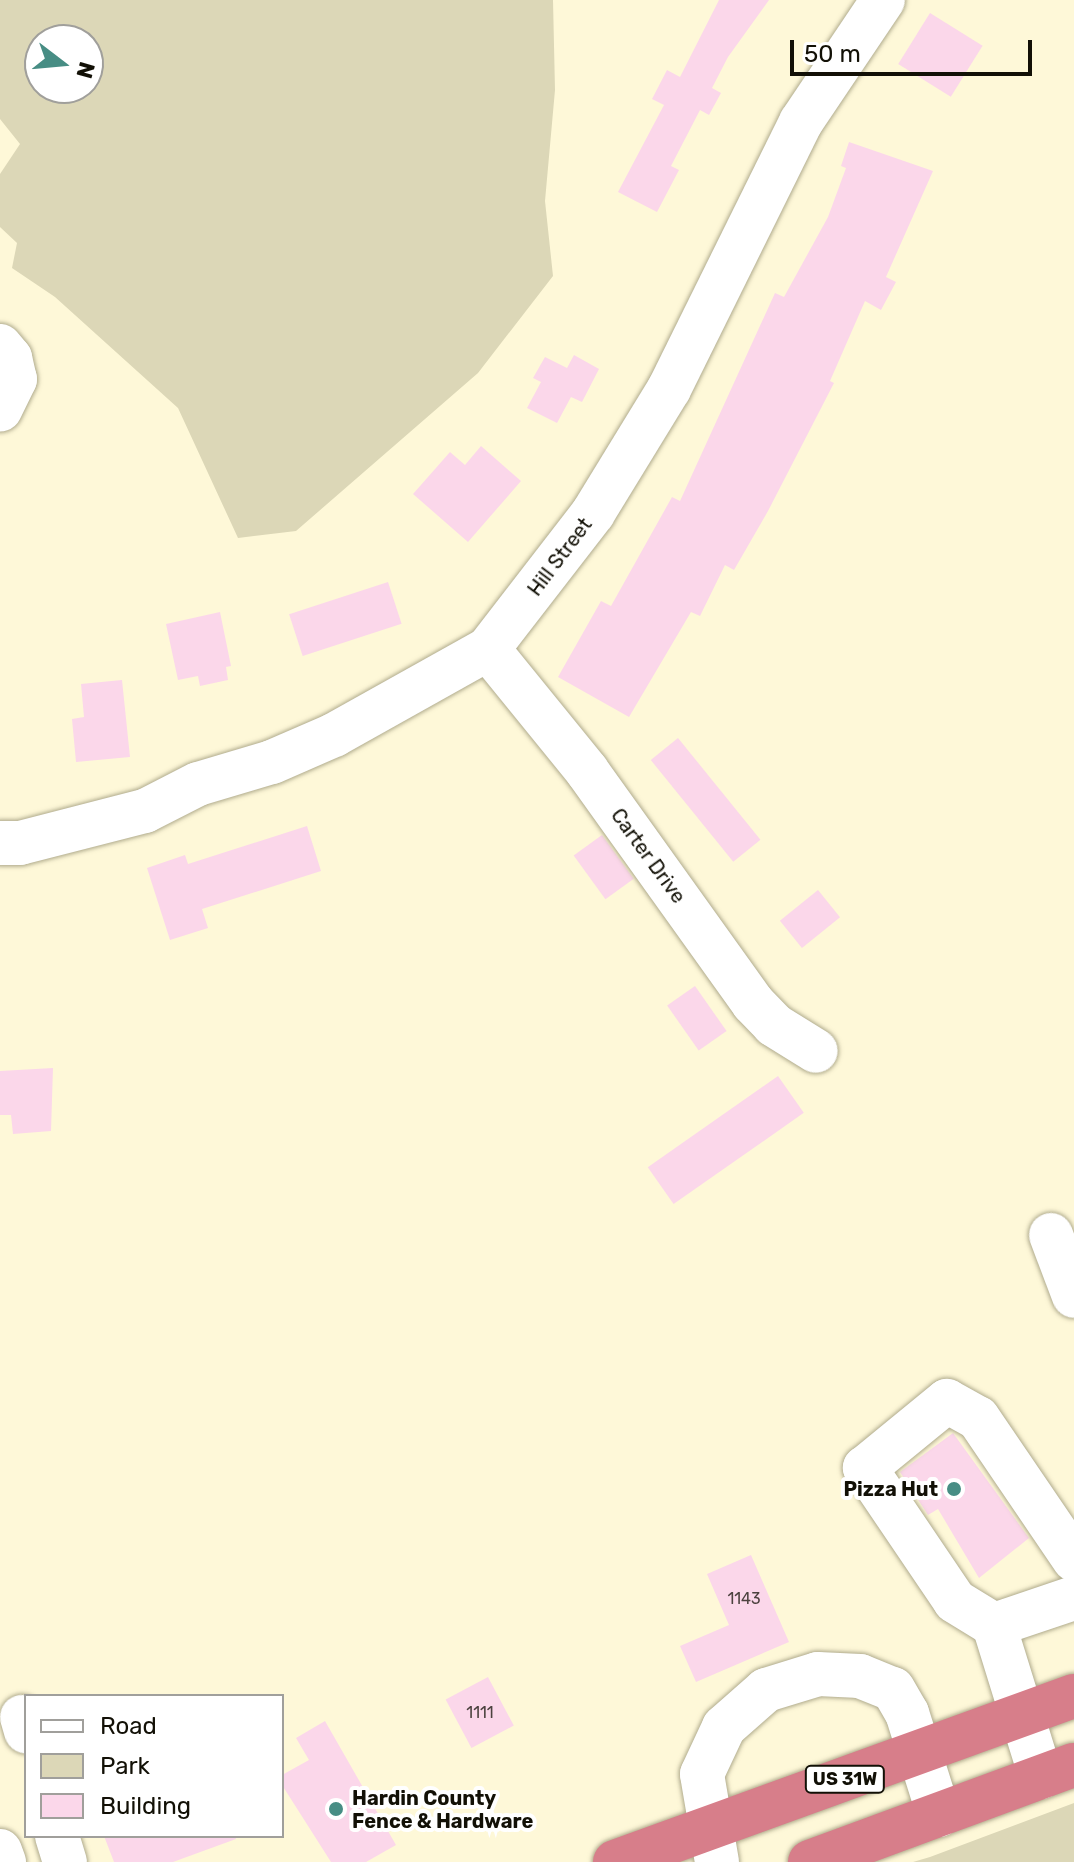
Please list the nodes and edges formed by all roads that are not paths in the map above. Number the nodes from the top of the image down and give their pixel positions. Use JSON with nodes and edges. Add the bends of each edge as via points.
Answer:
{"nodes":[{"id":1,"x":883,"y":0,"type":"edge"},
{"id":2,"x":0,"y":346,"type":"edge"},
{"id":3,"x":0,"y":410,"type":"edge"},
{"id":4,"x":488,"y":649,"type":"junction"},
{"id":5,"x":0,"y":843,"type":"edge"},
{"id":6,"x":816,"y":1051,"type":"dead end"},
{"id":7,"x":1051,"y":1235,"type":"dead end"},
{"id":8,"x":1074,"y":1296,"type":"edge"},
{"id":9,"x":1074,"y":1559,"type":"edge"},
{"id":10,"x":1074,"y":1598,"type":"edge"},
{"id":11,"x":994,"y":1625,"type":"junction"},
{"id":12,"x":1074,"y":1696,"type":"edge"},
{"id":13,"x":1021,"y":1715,"type":"junction"},
{"id":14,"x":920,"y":1751,"type":"junction"},
{"id":15,"x":1058,"y":1771,"type":"edge"},
{"id":16,"x":939,"y":1815,"type":"junction"},
{"id":17,"x":58,"y":1838,"type":"edge"},
{"id":18,"x":713,"y":1845,"type":"edge"},
{"id":19,"x":0,"y":1851,"type":"edge"},
{"id":20,"x":4,"y":1862,"type":"edge"},
{"id":21,"x":65,"y":1862,"type":"edge"},
{"id":22,"x":615,"y":1862,"type":"edge"},
{"id":23,"x":810,"y":1862,"type":"edge"}],
"edges":[{"from":1,"to":4,"type":"street","name":"Hill Street","via":[[801,122],[647,426],[593,513]]},
{"from":2,"to":3,"type":"street","via":[[10,358],[15,379]]},
{"from":4,"to":5,"type":"street","name":"Hill Street","via":[[334,735],[272,762],[198,784],[145,811],[20,843]]},
{"from":4,"to":6,"type":"street","name":"Carter Drive","via":[[587,771],[753,1003],[774,1025]]},
{"from":7,"to":8,"type":"street"},
{"from":9,"to":11,"type":"street","via":[[978,1418],[947,1401],[877,1458],[865,1468],[955,1601]]},
{"from":10,"to":11,"type":"street"},
{"from":11,"to":13,"type":"street"},
{"from":12,"to":13,"type":"highway","number":"US 31W"},
{"from":13,"to":14,"type":"highway","number":"US 31W"},
{"from":13,"to":15,"type":"street"},
{"from":14,"to":16,"type":"street"},
{"from":14,"to":18,"type":"highway","number":"US 31W"},
{"from":14,"to":18,"type":"street","via":[[893,1689],[871,1680],[818,1674],[766,1690],[724,1727],[702,1774]]},
{"from":15,"to":16,"type":"highway"},
{"from":16,"to":23,"type":"highway"},
{"from":17,"to":21,"type":"street"},
{"from":18,"to":22,"type":"highway","number":"US 31W"},
{"from":19,"to":20,"type":"street"}]}
